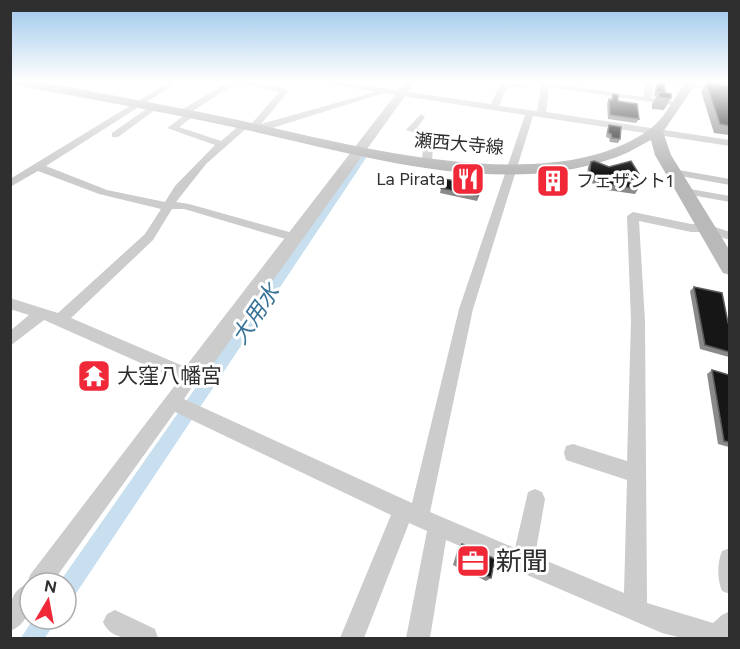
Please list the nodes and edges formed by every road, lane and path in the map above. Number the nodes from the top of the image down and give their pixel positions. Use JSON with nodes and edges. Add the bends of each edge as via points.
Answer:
{"nodes":[{"id":1,"x":125,"y":112,"type":"edge"},
{"id":2,"x":147,"y":112,"type":"edge"},
{"id":3,"x":179,"y":112,"type":"edge"},
{"id":4,"x":189,"y":112,"type":"edge"},
{"id":5,"x":265,"y":112,"type":"edge"},
{"id":6,"x":318,"y":112,"type":"edge"},
{"id":7,"x":386,"y":112,"type":"edge"},
{"id":8,"x":526,"y":112,"type":"edge"},
{"id":9,"x":670,"y":112,"type":"edge"},
{"id":10,"x":530,"y":113,"type":"junction"},
{"id":11,"x":187,"y":114,"type":"junction"},
{"id":12,"x":541,"y":114,"type":"joint"},
{"id":13,"x":421,"y":117,"type":"dead end"},
{"id":14,"x":249,"y":127,"type":"junction"},
{"id":15,"x":115,"y":135,"type":"dead end"},
{"id":16,"x":650,"y":143,"type":"junction"},
{"id":17,"x":729,"y":143,"type":"edge"},
{"id":18,"x":221,"y":144,"type":"junction"},
{"id":19,"x":360,"y":150,"type":"junction"},
{"id":20,"x":427,"y":163,"type":"junction"},
{"id":21,"x":38,"y":167,"type":"junction"},
{"id":22,"x":511,"y":169,"type":"junction"},
{"id":23,"x":672,"y":172,"type":"junction"},
{"id":24,"x":729,"y":182,"type":"edge"},
{"id":25,"x":10,"y":184,"type":"edge"},
{"id":26,"x":684,"y":191,"type":"junction"},
{"id":27,"x":729,"y":199,"type":"edge"},
{"id":28,"x":170,"y":204,"type":"junction"},
{"id":29,"x":706,"y":228,"type":"junction"},
{"id":30,"x":729,"y":236,"type":"edge"},
{"id":31,"x":296,"y":238,"type":"junction"},
{"id":32,"x":729,"y":268,"type":"edge"},
{"id":33,"x":10,"y":303,"type":"edge"},
{"id":34,"x":41,"y":314,"type":"junction"},
{"id":35,"x":60,"y":320,"type":"junction"},
{"id":36,"x":10,"y":340,"type":"edge"},
{"id":37,"x":191,"y":377,"type":"junction"},
{"id":38,"x":179,"y":406,"type":"junction"},
{"id":39,"x":573,"y":453,"type":"dead end"},
{"id":40,"x":636,"y":474,"type":"junction"},
{"id":41,"x":535,"y":499,"type":"dead end"},
{"id":42,"x":420,"y":518,"type":"junction"},
{"id":43,"x":729,"y":559,"type":"edge"},
{"id":44,"x":523,"y":562,"type":"junction"},
{"id":45,"x":48,"y":571,"type":"edge"},
{"id":46,"x":729,"y":583,"type":"edge"},
{"id":47,"x":635,"y":609,"type":"junction"},
{"id":48,"x":115,"y":622,"type":"dead end"},
{"id":49,"x":721,"y":633,"type":"edge"},
{"id":50,"x":146,"y":639,"type":"edge"},
{"id":51,"x":352,"y":639,"type":"edge"},
{"id":52,"x":418,"y":639,"type":"edge"}],
"edges":[{"from":1,"to":21,"type":"street"},
{"from":2,"to":15,"type":"street"},
{"from":3,"to":11,"type":"main road","name":"瀬西大寺線"},
{"from":4,"to":11,"type":"street"},
{"from":5,"to":14,"type":"street"},
{"from":6,"to":14,"type":"street","via":[[269,126]]},
{"from":7,"to":19,"type":"street"},
{"from":8,"to":10,"type":"street"},
{"from":9,"to":16,"type":"main road"},
{"from":10,"to":12,"type":"street"},
{"from":10,"to":22,"type":"street"},
{"from":11,"to":14,"type":"main road","name":"瀬西大寺線"},
{"from":11,"to":18,"type":"street","via":[[172,128]]},
{"from":12,"to":16,"type":"street"},
{"from":13,"to":20,"type":"street","via":[[411,130],[430,134],[425,143]]},
{"from":14,"to":18,"type":"street"},
{"from":14,"to":19,"type":"main road","name":"瀬西大寺線"},
{"from":16,"to":17,"type":"street"},
{"from":16,"to":22,"type":"main road","name":"瀬西大寺線","via":[[576,162]]},
{"from":16,"to":23,"type":"main road"},
{"from":18,"to":28,"type":"street"},
{"from":19,"to":20,"type":"main road","name":"瀬西大寺線"},
{"from":19,"to":31,"type":"street"},
{"from":20,"to":22,"type":"main road","name":"瀬西大寺線"},
{"from":21,"to":25,"type":"street"},
{"from":21,"to":28,"type":"street","via":[[103,192],[156,205]]},
{"from":22,"to":42,"type":"street","via":[[466,309]]},
{"from":23,"to":24,"type":"street"},
{"from":23,"to":26,"type":"main road"},
{"from":26,"to":27,"type":"street"},
{"from":26,"to":29,"type":"main road"},
{"from":28,"to":31,"type":"street"},
{"from":28,"to":35,"type":"street","via":[[149,237]]},
{"from":29,"to":30,"type":"street"},
{"from":29,"to":32,"type":"main road"},
{"from":29,"to":40,"type":"street","via":[[633,216],[638,321]]},
{"from":31,"to":37,"type":"street"},
{"from":33,"to":34,"type":"street"},
{"from":34,"to":35,"type":"street"},
{"from":34,"to":36,"type":"street"},
{"from":35,"to":37,"type":"street"},
{"from":37,"to":38,"type":"street"},
{"from":38,"to":42,"type":"street"},
{"from":38,"to":45,"type":"street"},
{"from":39,"to":40,"type":"street"},
{"from":40,"to":47,"type":"street"},
{"from":41,"to":44,"type":"street"},
{"from":42,"to":44,"type":"street"},
{"from":42,"to":51,"type":"street"},
{"from":42,"to":52,"type":"street"},
{"from":43,"to":46,"type":"street"},
{"from":44,"to":47,"type":"street"},
{"from":47,"to":49,"type":"street","via":[[662,621]]},
{"from":48,"to":50,"type":"street"}]}
